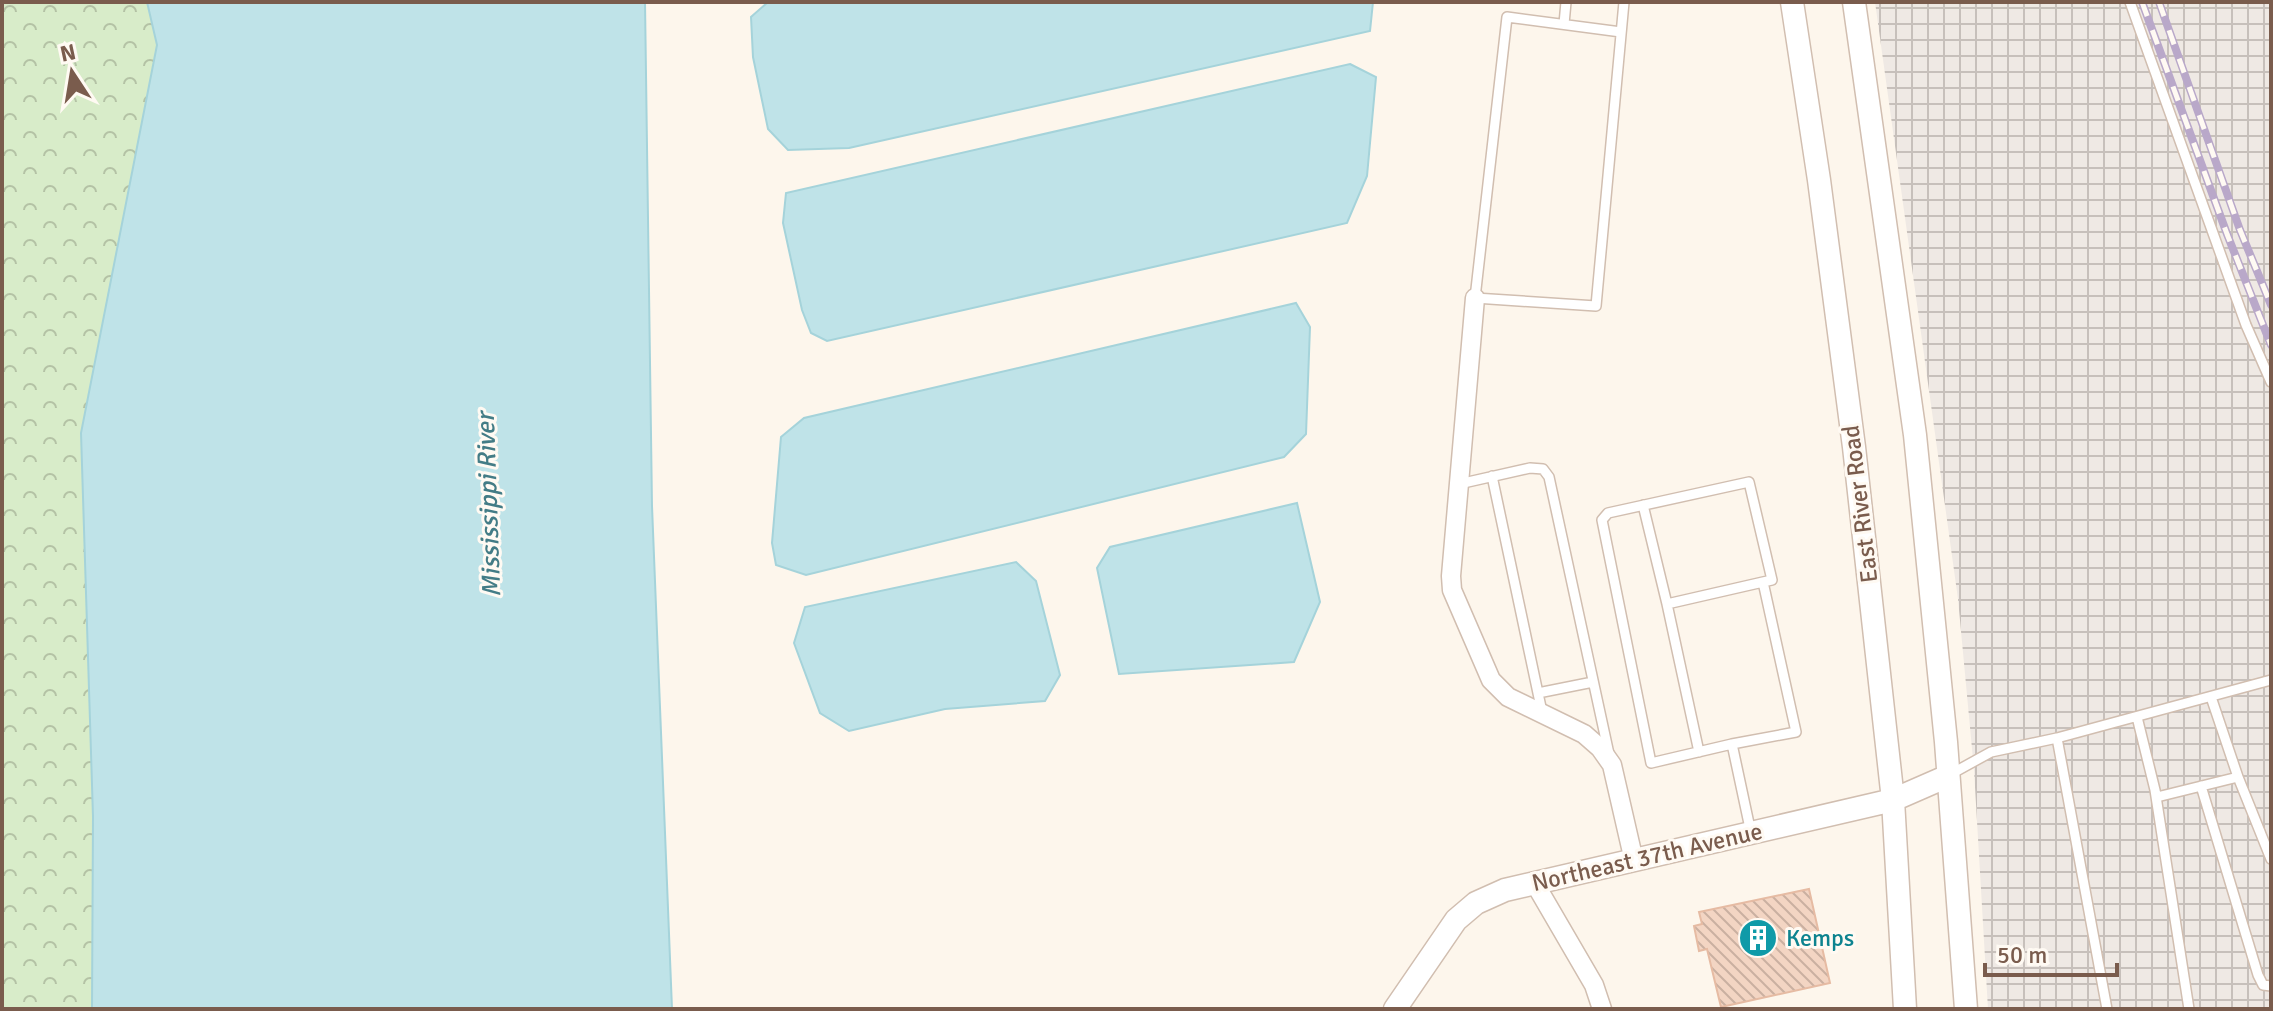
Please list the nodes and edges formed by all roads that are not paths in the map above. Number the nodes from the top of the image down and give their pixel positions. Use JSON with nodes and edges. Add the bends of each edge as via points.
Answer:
{"nodes":[{"id":1,"x":1566,"y":2,"type":"edge"},
{"id":2,"x":1624,"y":2,"type":"edge"},
{"id":3,"x":1792,"y":2,"type":"edge"},
{"id":4,"x":1854,"y":2,"type":"edge"},
{"id":5,"x":2130,"y":2,"type":"edge"},
{"id":6,"x":1564,"y":24,"type":"junction"},
{"id":7,"x":1621,"y":32,"type":"junction"},
{"id":8,"x":1475,"y":298,"type":"junction"},
{"id":9,"x":2271,"y":382,"type":"edge"},
{"id":10,"x":1492,"y":476,"type":"junction"},
{"id":11,"x":1459,"y":484,"type":"junction"},
{"id":12,"x":1643,"y":505,"type":"junction"},
{"id":13,"x":1763,"y":582,"type":"junction"},
{"id":14,"x":1667,"y":604,"type":"junction"},
{"id":15,"x":2271,"y":680,"type":"edge"},
{"id":16,"x":1593,"y":682,"type":"junction"},
{"id":17,"x":1538,"y":693,"type":"junction"},
{"id":18,"x":2211,"y":697,"type":"junction"},
{"id":19,"x":1542,"y":713,"type":"junction"},
{"id":20,"x":2137,"y":717,"type":"junction"},
{"id":21,"x":2057,"y":738,"type":"junction"},
{"id":22,"x":1732,"y":744,"type":"junction"},
{"id":23,"x":1699,"y":752,"type":"junction"},
{"id":24,"x":1612,"y":765,"type":"junction"},
{"id":25,"x":1948,"y":776,"type":"junction"},
{"id":26,"x":2238,"y":777,"type":"junction"},
{"id":27,"x":2201,"y":786,"type":"junction"},
{"id":28,"x":2157,"y":797,"type":"junction"},
{"id":29,"x":1893,"y":800,"type":"junction"},
{"id":30,"x":1751,"y":834,"type":"junction"},
{"id":31,"x":2271,"y":859,"type":"edge"},
{"id":32,"x":1634,"y":861,"type":"junction"},
{"id":33,"x":1534,"y":882,"type":"junction"},
{"id":34,"x":2271,"y":986,"type":"edge"},
{"id":35,"x":1395,"y":1009,"type":"edge"},
{"id":36,"x":1602,"y":1009,"type":"edge"},
{"id":37,"x":1905,"y":1009,"type":"edge"},
{"id":38,"x":1966,"y":1009,"type":"edge"},
{"id":39,"x":2107,"y":1009,"type":"edge"},
{"id":40,"x":2189,"y":1009,"type":"edge"}],
"edges":[{"from":1,"to":6,"type":"lane"},
{"from":2,"to":7,"type":"lane"},
{"from":3,"to":29,"type":"street","name":"East River Road","via":[[1854,447]]},
{"from":4,"to":25,"type":"street","via":[[1915,435]]},
{"from":5,"to":9,"type":"lane"},
{"from":6,"to":7,"type":"lane"},
{"from":6,"to":8,"type":"lane","via":[[1507,17]]},
{"from":7,"to":8,"type":"lane","via":[[1596,306]]},
{"from":8,"to":11,"type":"street"},
{"from":10,"to":11,"type":"lane"},
{"from":10,"to":16,"type":"lane","via":[[1530,468],[1543,469],[1549,477]]},
{"from":10,"to":17,"type":"lane"},
{"from":11,"to":19,"type":"street","via":[[1451,576],[1457,605],[1498,690]]},
{"from":12,"to":13,"type":"lane","via":[[1749,482],[1772,580]]},
{"from":12,"to":14,"type":"lane"},
{"from":12,"to":23,"type":"lane","via":[[1608,513],[1602,520],[1651,763]]},
{"from":13,"to":14,"type":"lane"},
{"from":13,"to":22,"type":"lane","via":[[1796,732]]},
{"from":14,"to":23,"type":"lane"},
{"from":15,"to":18,"type":"lane"},
{"from":16,"to":17,"type":"lane"},
{"from":16,"to":24,"type":"lane"},
{"from":17,"to":19,"type":"lane"},
{"from":18,"to":20,"type":"lane"},
{"from":18,"to":26,"type":"lane"},
{"from":19,"to":24,"type":"street","via":[[1584,734]]},
{"from":20,"to":21,"type":"lane"},
{"from":20,"to":28,"type":"lane"},
{"from":21,"to":25,"type":"lane","via":[[1991,752]]},
{"from":21,"to":39,"type":"lane"},
{"from":22,"to":23,"type":"lane"},
{"from":22,"to":30,"type":"lane"},
{"from":24,"to":32,"type":"street"},
{"from":25,"to":29,"type":"street","name":"Northeast 37th Avenue"},
{"from":25,"to":38,"type":"street"},
{"from":26,"to":27,"type":"lane"},
{"from":26,"to":31,"type":"lane"},
{"from":27,"to":28,"type":"lane"},
{"from":27,"to":34,"type":"lane","via":[[2258,975],[2263,985]]},
{"from":28,"to":40,"type":"lane"},
{"from":29,"to":30,"type":"street","name":"Northeast 37th Avenue"},
{"from":29,"to":37,"type":"street","name":"East River Road"},
{"from":30,"to":32,"type":"street","name":"Northeast 37th Avenue"},
{"from":32,"to":33,"type":"street","name":"Northeast 37th Avenue"},
{"from":33,"to":35,"type":"street","name":"Northeast 37th Avenue","via":[[1476,903],[1456,920]]},
{"from":33,"to":36,"type":"street","via":[[1594,985]]}]}
